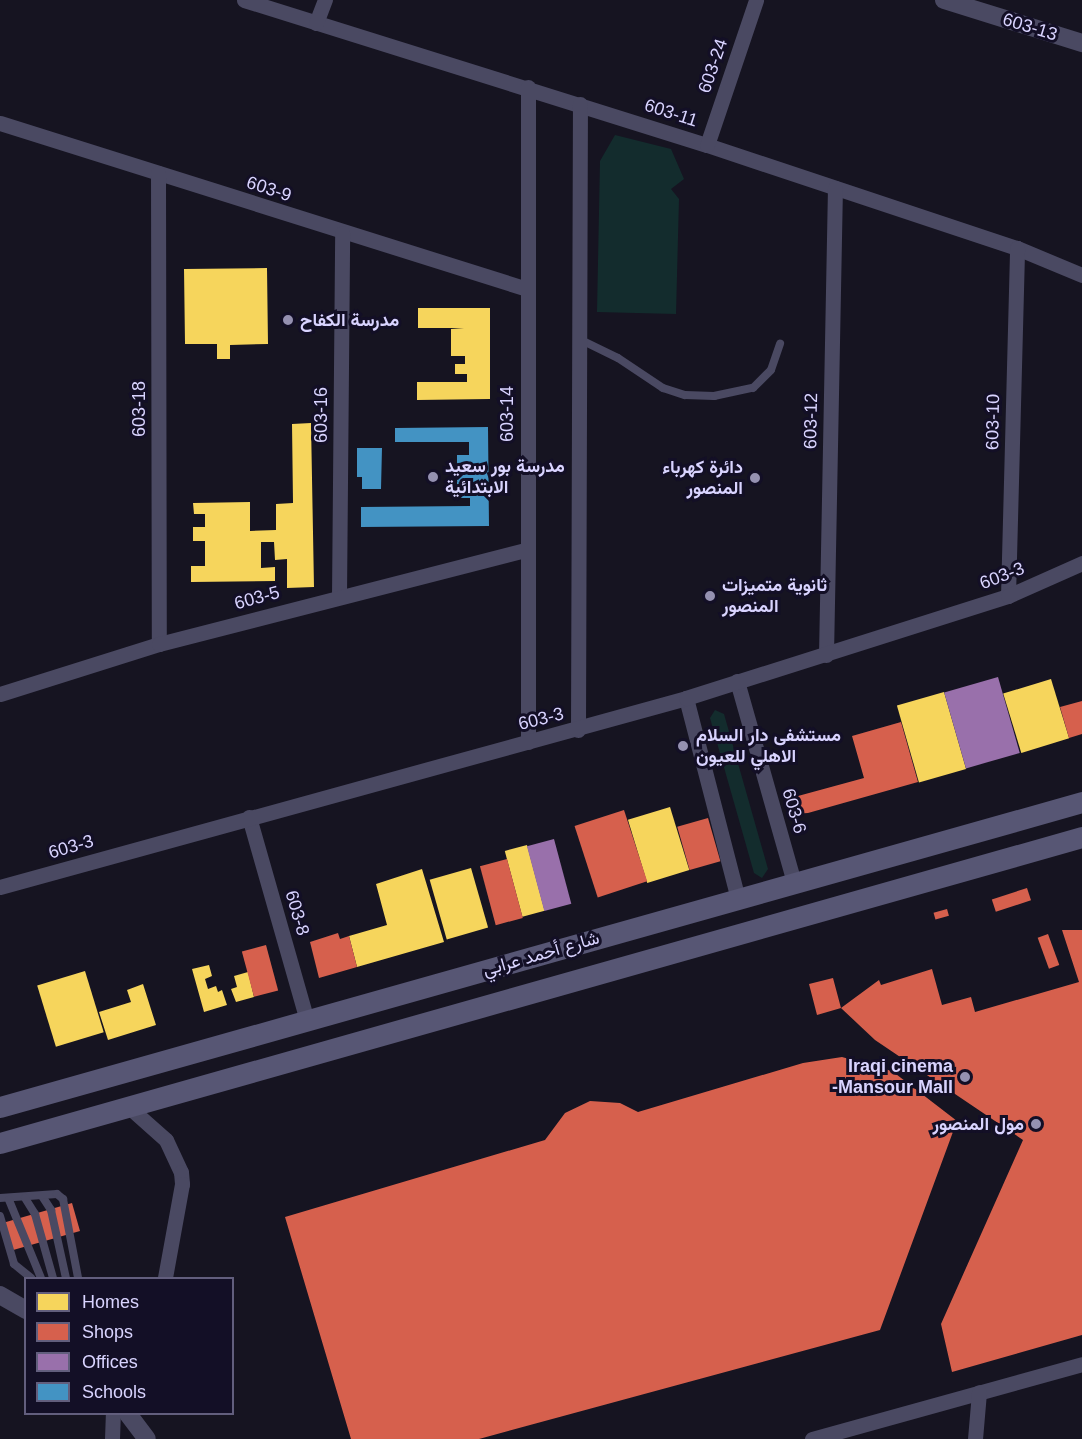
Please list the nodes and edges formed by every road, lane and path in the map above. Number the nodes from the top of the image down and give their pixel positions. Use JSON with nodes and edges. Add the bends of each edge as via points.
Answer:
{"nodes":[{"id":1,"x":244,"y":0,"type":"edge"},
{"id":2,"x":325,"y":0,"type":"edge"},
{"id":3,"x":756,"y":0,"type":"edge"},
{"id":4,"x":945,"y":0,"type":"edge"},
{"id":5,"x":316,"y":22,"type":"junction"},
{"id":6,"x":1082,"y":43,"type":"edge"},
{"id":7,"x":528,"y":87,"type":"junction"},
{"id":8,"x":580,"y":104,"type":"junction"},
{"id":9,"x":0,"y":123,"type":"edge"},
{"id":10,"x":707,"y":145,"type":"junction"},
{"id":11,"x":158,"y":173,"type":"junction"},
{"id":12,"x":835,"y":188,"type":"junction"},
{"id":13,"x":342,"y":233,"type":"junction"},
{"id":14,"x":1017,"y":248,"type":"junction"},
{"id":15,"x":1082,"y":275,"type":"edge"},
{"id":16,"x":527,"y":289,"type":"junction"},
{"id":17,"x":579,"y":339,"type":"junction"},
{"id":18,"x":780,"y":344,"type":"dead end"},
{"id":19,"x":526,"y":550,"type":"junction"},
{"id":20,"x":1082,"y":563,"type":"edge"},
{"id":21,"x":1008,"y":596,"type":"junction"},
{"id":22,"x":339,"y":597,"type":"junction"},
{"id":23,"x":159,"y":644,"type":"junction"},
{"id":24,"x":826,"y":655,"type":"junction"},
{"id":25,"x":737,"y":681,"type":"junction"},
{"id":26,"x":0,"y":694,"type":"edge"},
{"id":27,"x":686,"y":698,"type":"junction"},
{"id":28,"x":578,"y":730,"type":"junction"},
{"id":29,"x":528,"y":742,"type":"junction"},
{"id":30,"x":1082,"y":802,"type":"edge"},
{"id":31,"x":249,"y":817,"type":"junction"},
{"id":32,"x":1082,"y":837,"type":"edge"},
{"id":33,"x":794,"y":883,"type":"junction"},
{"id":34,"x":0,"y":886,"type":"edge"},
{"id":35,"x":738,"y":899,"type":"junction"},
{"id":36,"x":307,"y":1020,"type":"junction"},
{"id":37,"x":0,"y":1107,"type":"edge"},
{"id":38,"x":130,"y":1108,"type":"junction"},
{"id":39,"x":0,"y":1143,"type":"edge"},
{"id":40,"x":42,"y":1196,"type":"junction"},
{"id":41,"x":0,"y":1198,"type":"edge"},
{"id":42,"x":25,"y":1198,"type":"junction"},
{"id":43,"x":9,"y":1200,"type":"junction"},
{"id":44,"x":0,"y":1216,"type":"edge"},
{"id":45,"x":30,"y":1277,"type":"edge"},
{"id":46,"x":41,"y":1277,"type":"edge"},
{"id":47,"x":52,"y":1277,"type":"edge"},
{"id":48,"x":66,"y":1277,"type":"edge"},
{"id":49,"x":78,"y":1277,"type":"edge"},
{"id":50,"x":165,"y":1277,"type":"edge"},
{"id":51,"x":0,"y":1295,"type":"edge"},
{"id":52,"x":24,"y":1309,"type":"edge"},
{"id":53,"x":1082,"y":1364,"type":"edge"},
{"id":54,"x":979,"y":1392,"type":"junction"},
{"id":55,"x":113,"y":1415,"type":"edge"},
{"id":56,"x":129,"y":1415,"type":"edge"},
{"id":57,"x":112,"y":1439,"type":"edge"},
{"id":58,"x":147,"y":1439,"type":"edge"},
{"id":59,"x":812,"y":1439,"type":"edge"},
{"id":60,"x":975,"y":1439,"type":"edge"}],
"edges":[{"from":1,"to":5,"type":"street","name":"603-11"},
{"from":2,"to":5,"type":"street"},
{"from":3,"to":10,"type":"street","name":"603-24"},
{"from":4,"to":6,"type":"street","name":"603-13"},
{"from":5,"to":7,"type":"street","name":"603-11"},
{"from":7,"to":8,"type":"street","name":"603-11"},
{"from":7,"to":16,"type":"street","name":"603-14"},
{"from":8,"to":10,"type":"street","name":"603-11"},
{"from":8,"to":17,"type":"street"},
{"from":9,"to":11,"type":"street","name":"603-9"},
{"from":10,"to":12,"type":"street","name":"603-11"},
{"from":11,"to":13,"type":"street","name":"603-9"},
{"from":11,"to":23,"type":"street","name":"603-18"},
{"from":12,"to":14,"type":"street","name":"603-11"},
{"from":12,"to":24,"type":"street","name":"603-12"},
{"from":13,"to":16,"type":"street","name":"603-9"},
{"from":13,"to":22,"type":"street","name":"603-16"},
{"from":14,"to":15,"type":"street","name":"603-11"},
{"from":14,"to":21,"type":"street","name":"603-10"},
{"from":16,"to":19,"type":"street","name":"603-14"},
{"from":17,"to":18,"type":"lane","via":[[618,358],[663,388],[685,395],[714,396],[753,388],[771,370]]},
{"from":17,"to":28,"type":"street"},
{"from":19,"to":22,"type":"street","name":"603-5"},
{"from":19,"to":29,"type":"street","name":"603-14"},
{"from":20,"to":21,"type":"street","name":"603-3"},
{"from":21,"to":24,"type":"street","name":"603-3"},
{"from":22,"to":23,"type":"street","name":"603-5"},
{"from":23,"to":26,"type":"street","name":"603-5"},
{"from":24,"to":25,"type":"street","name":"603-3"},
{"from":25,"to":27,"type":"street","name":"603-3"},
{"from":25,"to":33,"type":"street","name":"603-6"},
{"from":27,"to":28,"type":"street","name":"603-3"},
{"from":27,"to":35,"type":"street"},
{"from":28,"to":29,"type":"street","name":"603-3"},
{"from":29,"to":31,"type":"street","name":"603-3"},
{"from":30,"to":33,"type":"main road","name":"شارع أحمد عرابي"},
{"from":31,"to":34,"type":"street","name":"603-3"},
{"from":31,"to":36,"type":"street","name":"603-8"},
{"from":32,"to":38,"type":"main road","name":"شارع أحمد عرابي"},
{"from":33,"to":35,"type":"main road","name":"شارع أحمد عرابي"},
{"from":35,"to":36,"type":"main road","name":"شارع أحمد عرابي"},
{"from":36,"to":37,"type":"main road","name":"شارع أحمد عرابي"},
{"from":38,"to":39,"type":"main road","name":"شارع أحمد عرابي"},
{"from":38,"to":50,"type":"street","via":[[166,1140],[181,1172]]},
{"from":40,"to":42,"type":"lane"},
{"from":40,"to":48,"type":"lane","via":[[51,1210]]},
{"from":40,"to":49,"type":"lane","via":[[57,1194],[63,1199]]},
{"from":41,"to":43,"type":"lane"},
{"from":42,"to":43,"type":"lane"},
{"from":42,"to":47,"type":"lane","via":[[35,1214]]},
{"from":43,"to":46,"type":"lane"},
{"from":44,"to":45,"type":"lane","via":[[14,1264]]},
{"from":51,"to":52,"type":"street"},
{"from":53,"to":54,"type":"street"},
{"from":54,"to":59,"type":"street"},
{"from":54,"to":60,"type":"street"},
{"from":55,"to":57,"type":"street"},
{"from":56,"to":58,"type":"street"}]}
